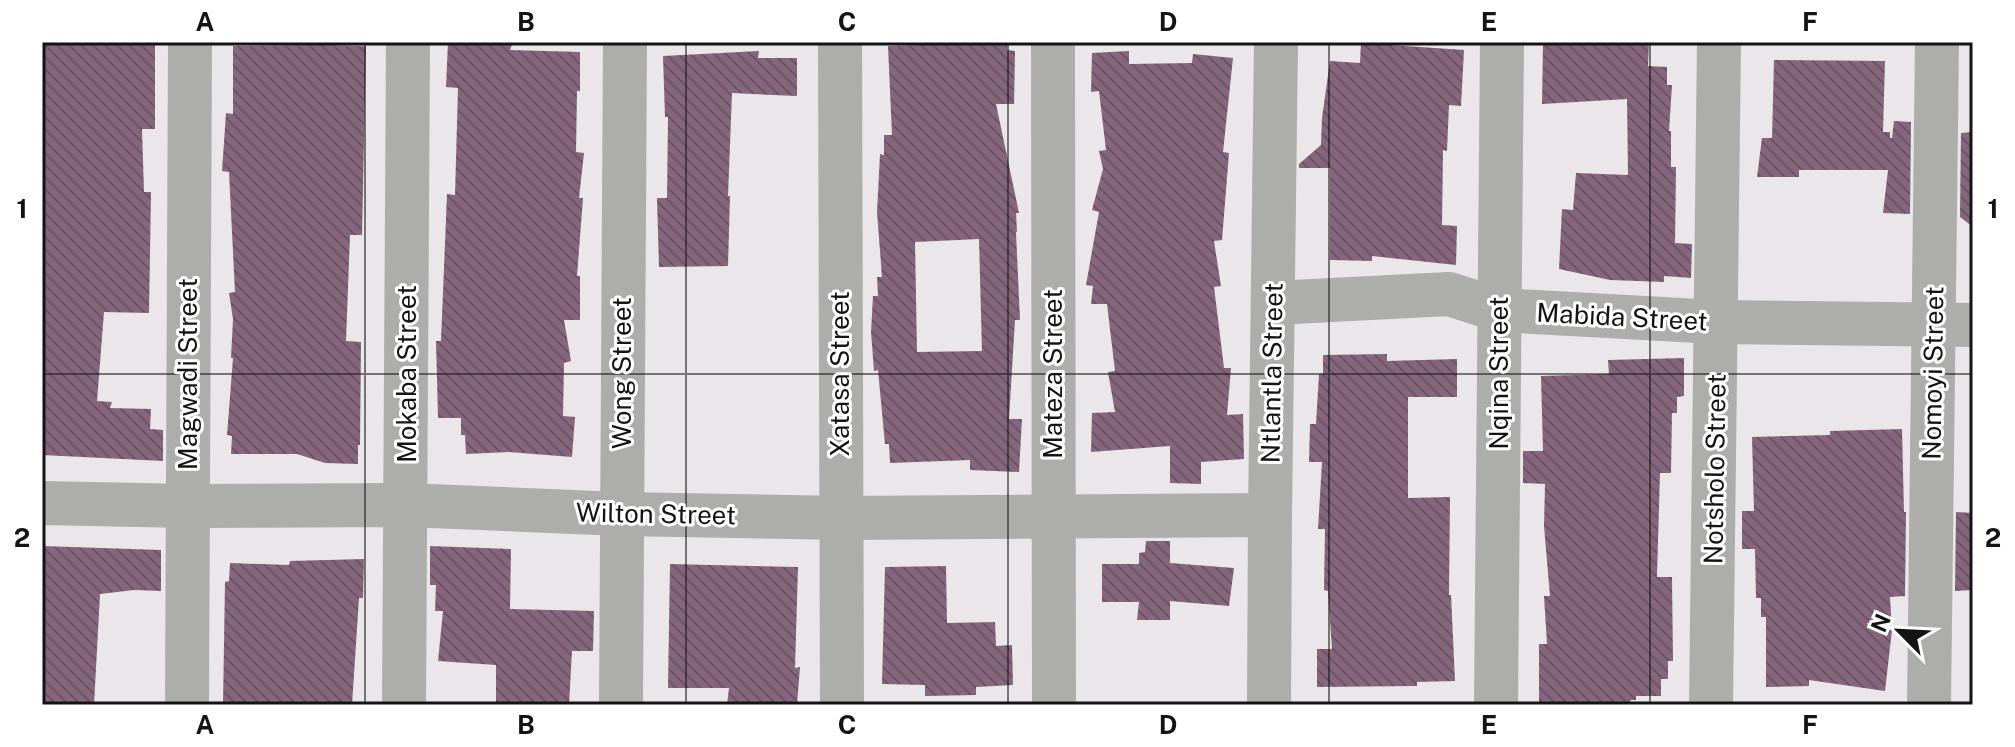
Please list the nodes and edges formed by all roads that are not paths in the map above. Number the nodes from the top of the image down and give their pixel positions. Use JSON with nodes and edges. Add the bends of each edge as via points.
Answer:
{"nodes":[{"id":1,"x":190,"y":42,"type":"edge"},
{"id":2,"x":408,"y":42,"type":"edge"},
{"id":3,"x":625,"y":42,"type":"edge"},
{"id":4,"x":840,"y":42,"type":"edge"},
{"id":5,"x":1053,"y":42,"type":"edge"},
{"id":6,"x":1276,"y":42,"type":"edge"},
{"id":7,"x":1502,"y":42,"type":"edge"},
{"id":8,"x":1719,"y":42,"type":"edge"},
{"id":9,"x":1937,"y":42,"type":"edge"},
{"id":10,"x":1273,"y":303,"type":"junction"},
{"id":11,"x":1499,"y":310,"type":"junction"},
{"id":12,"x":1717,"y":322,"type":"junction"},
{"id":13,"x":1953,"y":325,"type":"edge"},
{"id":14,"x":42,"y":503,"type":"edge"},
{"id":15,"x":406,"y":505,"type":"junction"},
{"id":16,"x":188,"y":506,"type":"junction"},
{"id":17,"x":621,"y":514,"type":"junction"},
{"id":18,"x":1270,"y":515,"type":"junction"},
{"id":19,"x":1053,"y":517,"type":"junction"},
{"id":20,"x":841,"y":518,"type":"junction"},
{"id":21,"x":187,"y":705,"type":"edge"},
{"id":22,"x":404,"y":705,"type":"edge"},
{"id":23,"x":621,"y":705,"type":"edge"},
{"id":24,"x":842,"y":705,"type":"edge"},
{"id":25,"x":1054,"y":705,"type":"edge"},
{"id":26,"x":1269,"y":705,"type":"edge"},
{"id":27,"x":1496,"y":705,"type":"edge"},
{"id":28,"x":1711,"y":705,"type":"edge"},
{"id":29,"x":1929,"y":705,"type":"edge"}],
"edges":[{"from":1,"to":16,"type":"street","name":"Magwadi Street"},
{"from":2,"to":15,"type":"street","name":"Mokaba Street"},
{"from":3,"to":17,"type":"street","name":"Wong Street"},
{"from":4,"to":20,"type":"street","name":"Xatasa Street"},
{"from":5,"to":19,"type":"street","name":"Mateza Street"},
{"from":6,"to":10,"type":"street","name":"Ntlantla Street"},
{"from":7,"to":11,"type":"street","name":"Nqina Street"},
{"from":8,"to":12,"type":"street","name":"Notsholo Street"},
{"from":9,"to":13,"type":"street","name":"Nomoyi Street"},
{"from":10,"to":11,"type":"street","name":"Mabida Street","via":[[1449,294]]},
{"from":10,"to":18,"type":"street","name":"Ntlantla Street"},
{"from":11,"to":12,"type":"street","name":"Mabida Street"},
{"from":11,"to":27,"type":"street","name":"Nqina Street"},
{"from":12,"to":13,"type":"street","name":"Mabida Street"},
{"from":12,"to":28,"type":"street","name":"Notsholo Street"},
{"from":13,"to":29,"type":"street","name":"Nomoyi Street"},
{"from":14,"to":16,"type":"street","name":"Wilton Street"},
{"from":15,"to":16,"type":"street","name":"Wilton Street"},
{"from":15,"to":17,"type":"street","name":"Wilton Street"},
{"from":15,"to":22,"type":"street","name":"Mokaba Street"},
{"from":16,"to":21,"type":"street","name":"Magwadi Street"},
{"from":17,"to":20,"type":"street","name":"Wilton Street"},
{"from":17,"to":23,"type":"street","name":"Wong Street"},
{"from":18,"to":19,"type":"street","name":"Wilton Street"},
{"from":18,"to":26,"type":"street","name":"Ntlantla Street"},
{"from":19,"to":20,"type":"street","name":"Wilton Street"},
{"from":19,"to":25,"type":"street","name":"Mateza Street"},
{"from":20,"to":24,"type":"street","name":"Xatasa Street"}]}
